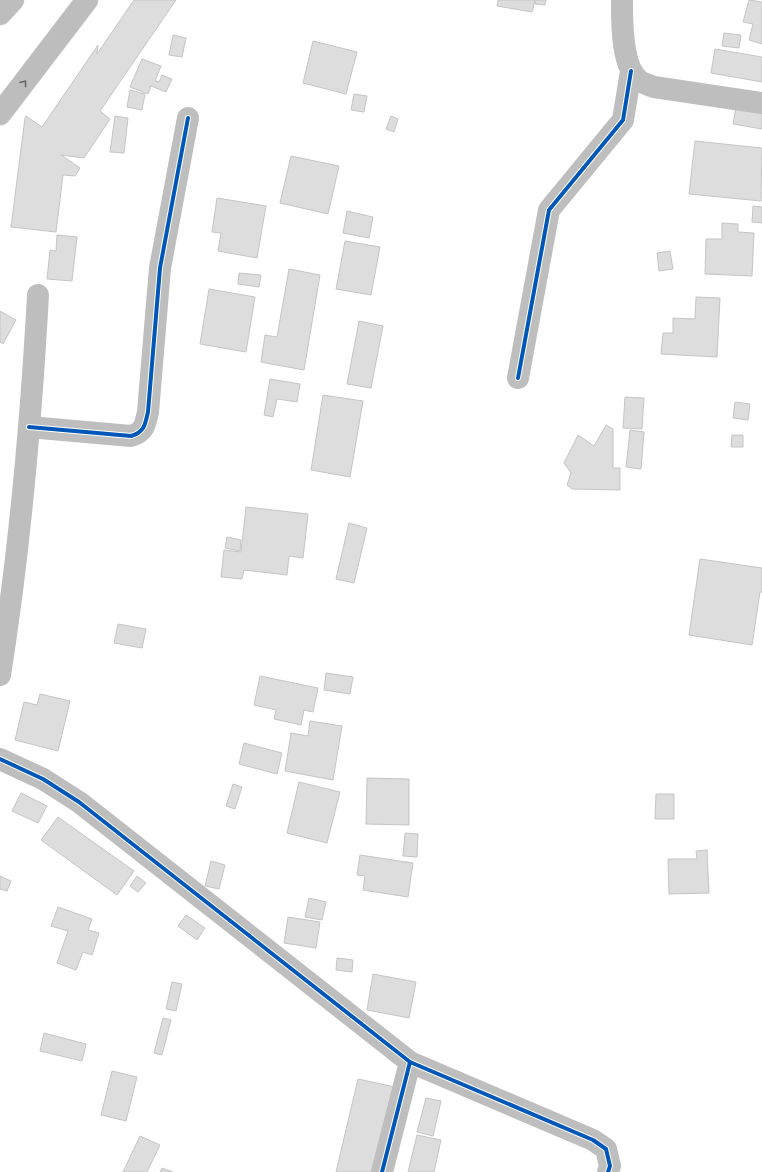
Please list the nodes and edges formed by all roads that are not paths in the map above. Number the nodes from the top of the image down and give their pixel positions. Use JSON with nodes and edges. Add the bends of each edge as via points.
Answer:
{"nodes":[{"id":1,"x":87,"y":0,"type":"edge"},
{"id":2,"x":622,"y":0,"type":"edge"},
{"id":3,"x":631,"y":71,"type":"junction"},
{"id":4,"x":762,"y":103,"type":"edge"},
{"id":5,"x":0,"y":114,"type":"edge"},
{"id":6,"x":188,"y":118,"type":"dead end"},
{"id":7,"x":38,"y":295,"type":"dead end"},
{"id":8,"x":518,"y":378,"type":"dead end"},
{"id":9,"x":29,"y":427,"type":"junction"},
{"id":10,"x":0,"y":675,"type":"edge"},
{"id":11,"x":0,"y":759,"type":"edge"},
{"id":12,"x":410,"y":1062,"type":"junction"},
{"id":13,"x":382,"y":1172,"type":"edge"},
{"id":14,"x":608,"y":1172,"type":"edge"}],
"edges":[{"from":5,"to":1,"type":"highway","one_way":true},
{"from":2,"to":3,"type":"street","via":[[622,30]]},
{"from":3,"to":4,"type":"street","via":[[640,81],[654,87]]},
{"from":3,"to":8,"type":"street","via":[[623,120],[549,210]]},
{"from":6,"to":9,"type":"street","via":[[160,268],[148,412],[144,427],[138,434],[131,436]]},
{"from":7,"to":9,"type":"street"},
{"from":9,"to":10,"type":"street","via":[[10,611]]},
{"from":11,"to":12,"type":"street","via":[[43,779],[79,802]]},
{"from":12,"to":13,"type":"street"},
{"from":12,"to":14,"type":"street","via":[[593,1140],[606,1149],[610,1166]]}]}
